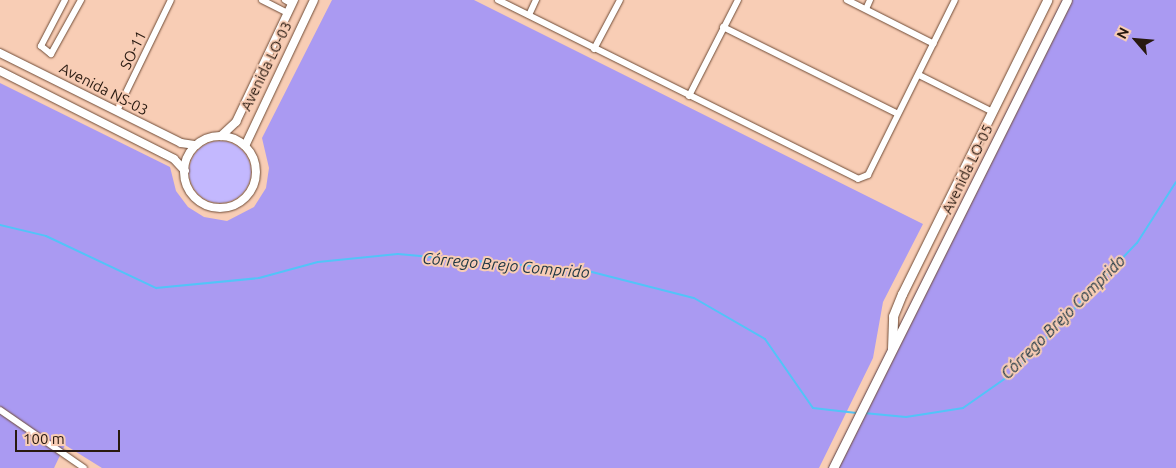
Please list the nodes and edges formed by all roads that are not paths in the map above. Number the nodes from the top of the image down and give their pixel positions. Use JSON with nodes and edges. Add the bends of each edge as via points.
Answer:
{"nodes":[{"id":1,"x":65,"y":0,"type":"edge"},
{"id":2,"x":81,"y":0,"type":"edge"},
{"id":3,"x":171,"y":0,"type":"edge"},
{"id":4,"x":262,"y":0,"type":"edge"},
{"id":5,"x":285,"y":0,"type":"edge"},
{"id":6,"x":314,"y":0,"type":"edge"},
{"id":7,"x":498,"y":0,"type":"edge"},
{"id":8,"x":536,"y":0,"type":"edge"},
{"id":9,"x":620,"y":0,"type":"edge"},
{"id":10,"x":738,"y":0,"type":"edge"},
{"id":11,"x":847,"y":0,"type":"edge"},
{"id":12,"x":870,"y":0,"type":"edge"},
{"id":13,"x":955,"y":0,"type":"edge"},
{"id":14,"x":1047,"y":0,"type":"edge"},
{"id":15,"x":1067,"y":0,"type":"edge"},
{"id":16,"x":294,"y":2,"type":"edge"},
{"id":17,"x":866,"y":9,"type":"junction"},
{"id":18,"x":288,"y":13,"type":"junction"},
{"id":19,"x":529,"y":16,"type":"junction"},
{"id":20,"x":723,"y":27,"type":"junction"},
{"id":21,"x":934,"y":44,"type":"junction"},
{"id":22,"x":594,"y":49,"type":"junction"},
{"id":23,"x":0,"y":53,"type":"edge"},
{"id":24,"x":0,"y":71,"type":"edge"},
{"id":25,"x":919,"y":75,"type":"junction"},
{"id":26,"x":689,"y":96,"type":"junction"},
{"id":27,"x":117,"y":111,"type":"junction"},
{"id":28,"x":991,"y":111,"type":"junction"},
{"id":29,"x":898,"y":114,"type":"junction"},
{"id":30,"x":221,"y":136,"type":"junction"},
{"id":31,"x":196,"y":146,"type":"junction"},
{"id":32,"x":245,"y":146,"type":"junction"},
{"id":33,"x":185,"y":171,"type":"junction"},
{"id":34,"x":892,"y":350,"type":"junction"},
{"id":35,"x":0,"y":410,"type":"edge"},
{"id":36,"x":83,"y":467,"type":"edge"},
{"id":37,"x":833,"y":468,"type":"edge"}],
"edges":[{"from":1,"to":2,"type":"street","via":[[41,46],[51,54]]},
{"from":3,"to":27,"type":"street","name":"SO-11"},
{"from":4,"to":18,"type":"street"},
{"from":5,"to":16,"type":"street"},
{"from":6,"to":32,"type":"street","name":"Avenida LO-03"},
{"from":7,"to":19,"type":"street"},
{"from":8,"to":19,"type":"street"},
{"from":9,"to":22,"type":"street"},
{"from":10,"to":20,"type":"street"},
{"from":11,"to":17,"type":"street"},
{"from":12,"to":17,"type":"street"},
{"from":13,"to":21,"type":"street"},
{"from":14,"to":28,"type":"main road","name":"Avenida LO-05"},
{"from":15,"to":34,"type":"main road","name":"Avenida LO-05"},
{"from":16,"to":18,"type":"street","name":"Avenida LO-03"},
{"from":17,"to":21,"type":"street"},
{"from":18,"to":30,"type":"street","name":"Avenida LO-03","via":[[236,122]]},
{"from":19,"to":22,"type":"street"},
{"from":20,"to":26,"type":"street"},
{"from":20,"to":29,"type":"street"},
{"from":21,"to":25,"type":"street"},
{"from":22,"to":26,"type":"street"},
{"from":23,"to":27,"type":"street","name":"Avenida NS-03"},
{"from":24,"to":33,"type":"street","name":"Avenida NS-03","via":[[174,159]]},
{"from":25,"to":28,"type":"street"},
{"from":25,"to":29,"type":"street"},
{"from":26,"to":29,"type":"street","via":[[858,179],[868,175]]},
{"from":27,"to":31,"type":"street","name":"Avenida NS-03","via":[[184,145]]},
{"from":28,"to":34,"type":"main road","name":"Avenida LO-05","via":[[902,294],[893,316]]},
{"from":30,"to":31,"type":"street"},
{"from":30,"to":32,"type":"street"},
{"from":31,"to":33,"type":"street"},
{"from":32,"to":33,"type":"street","name":"Avenida NS-03","via":[[253,158],[255,176],[248,194],[233,205],[214,207],[201,202],[189,189]]},
{"from":34,"to":37,"type":"main road","name":"Avenida LO-05"},
{"from":35,"to":36,"type":"street"}]}
